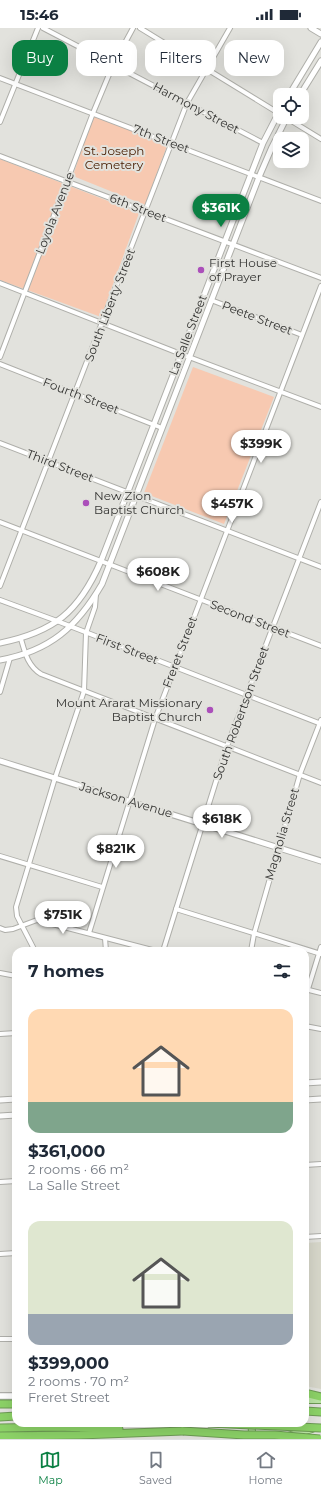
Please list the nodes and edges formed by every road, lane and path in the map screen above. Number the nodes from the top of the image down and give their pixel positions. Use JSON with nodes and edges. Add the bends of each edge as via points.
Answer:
{"nodes":[{"id":1,"x":38,"y":28,"type":"edge"},
{"id":2,"x":43,"y":28,"type":"edge"},
{"id":3,"x":134,"y":28,"type":"edge"},
{"id":4,"x":140,"y":28,"type":"edge"},
{"id":5,"x":230,"y":28,"type":"edge"},
{"id":6,"x":311,"y":28,"type":"edge"},
{"id":7,"x":321,"y":34,"type":"edge"},
{"id":8,"x":127,"y":40,"type":"edge"},
{"id":9,"x":160,"y":40,"type":"edge"},
{"id":10,"x":321,"y":42,"type":"edge"},
{"id":11,"x":76,"y":45,"type":"edge"},
{"id":12,"x":216,"y":51,"type":"edge"},
{"id":13,"x":321,"y":61,"type":"edge"},
{"id":14,"x":216,"y":74,"type":"edge"},
{"id":15,"x":108,"y":76,"type":"edge"},
{"id":16,"x":135,"y":76,"type":"edge"},
{"id":17,"x":202,"y":76,"type":"edge"},
{"id":18,"x":0,"y":78,"type":"edge"},
{"id":19,"x":15,"y":83,"type":"junction"},
{"id":20,"x":293,"y":88,"type":"edge"},
{"id":21,"x":304,"y":88,"type":"edge"},
{"id":22,"x":188,"y":103,"type":"junction"},
{"id":23,"x":273,"y":108,"type":"edge"},
{"id":24,"x":93,"y":113,"type":"junction"},
{"id":25,"x":0,"y":122,"type":"edge"},
{"id":26,"x":273,"y":124,"type":"edge"},
{"id":27,"x":283,"y":124,"type":"edge"},
{"id":28,"x":297,"y":124,"type":"edge"},
{"id":29,"x":321,"y":139,"type":"edge"},
{"id":30,"x":263,"y":143,"type":"junction"},
{"id":31,"x":172,"y":144,"type":"junction"},
{"id":32,"x":0,"y":156,"type":"edge"},
{"id":33,"x":251,"y":174,"type":"junction"},
{"id":34,"x":259,"y":177,"type":"junction"},
{"id":35,"x":67,"y":180,"type":"junction"},
{"id":36,"x":321,"y":201,"type":"edge"},
{"id":37,"x":146,"y":211,"type":"junction"},
{"id":38,"x":225,"y":241,"type":"junction"},
{"id":39,"x":233,"y":244,"type":"junction"},
{"id":40,"x":321,"y":278,"type":"edge"},
{"id":41,"x":0,"y":283,"type":"edge"},
{"id":42,"x":321,"y":286,"type":"edge"},
{"id":43,"x":25,"y":293,"type":"junction"},
{"id":44,"x":211,"y":300,"type":"junction"},
{"id":45,"x":102,"y":323,"type":"junction"},
{"id":46,"x":302,"y":335,"type":"junction"},
{"id":47,"x":181,"y":354,"type":"junction"},
{"id":48,"x":0,"y":357,"type":"edge"},
{"id":49,"x":190,"y":358,"type":"junction"},
{"id":50,"x":0,"y":364,"type":"edge"},
{"id":51,"x":281,"y":392,"type":"junction"},
{"id":52,"x":75,"y":393,"type":"junction"},
{"id":53,"x":321,"y":407,"type":"edge"},
{"id":54,"x":154,"y":424,"type":"junction"},
{"id":55,"x":162,"y":428,"type":"junction"},
{"id":56,"x":0,"y":443,"type":"edge"},
{"id":57,"x":48,"y":462,"type":"junction"},
{"id":58,"x":127,"y":492,"type":"junction"},
{"id":59,"x":136,"y":496,"type":"junction"},
{"id":60,"x":321,"y":502,"type":"edge"},
{"id":61,"x":0,"y":522,"type":"edge"},
{"id":62,"x":21,"y":530,"type":"junction"},
{"id":63,"x":226,"y":530,"type":"junction"},
{"id":64,"x":299,"y":558,"type":"junction"},
{"id":65,"x":101,"y":561,"type":"junction"},
{"id":66,"x":110,"y":564,"type":"junction"},
{"id":67,"x":321,"y":567,"type":"edge"},
{"id":68,"x":0,"y":586,"type":"edge"},
{"id":69,"x":96,"y":594,"type":"junction"},
{"id":70,"x":0,"y":600,"type":"edge"},
{"id":71,"x":200,"y":600,"type":"junction"},
{"id":72,"x":57,"y":621,"type":"junction"},
{"id":73,"x":70,"y":627,"type":"junction"},
{"id":74,"x":273,"y":627,"type":"junction"},
{"id":75,"x":86,"y":633,"type":"junction"},
{"id":76,"x":21,"y":639,"type":"junction"},
{"id":77,"x":0,"y":644,"type":"edge"},
{"id":78,"x":321,"y":646,"type":"edge"},
{"id":79,"x":25,"y":654,"type":"junction"},
{"id":80,"x":10,"y":658,"type":"junction"},
{"id":81,"x":0,"y":660,"type":"edge"},
{"id":82,"x":174,"y":668,"type":"junction"},
{"id":83,"x":84,"y":691,"type":"junction"},
{"id":84,"x":0,"y":692,"type":"edge"},
{"id":85,"x":247,"y":696,"type":"junction"},
{"id":86,"x":154,"y":718,"type":"junction"},
{"id":87,"x":321,"y":723,"type":"edge"},
{"id":88,"x":227,"y":746,"type":"junction"},
{"id":89,"x":0,"y":761,"type":"edge"},
{"id":90,"x":300,"y":774,"type":"junction"},
{"id":91,"x":55,"y":778,"type":"junction"},
{"id":92,"x":321,"y":783,"type":"edge"},
{"id":93,"x":128,"y":802,"type":"junction"},
{"id":94,"x":202,"y":824,"type":"junction"},
{"id":95,"x":278,"y":848,"type":"junction"},
{"id":96,"x":0,"y":856,"type":"edge"},
{"id":97,"x":321,"y":861,"type":"edge"},
{"id":98,"x":29,"y":865,"type":"junction"},
{"id":99,"x":102,"y":887,"type":"junction"},
{"id":100,"x":176,"y":909,"type":"junction"},
{"id":101,"x":21,"y":926,"type":"junction"},
{"id":102,"x":0,"y":928,"type":"edge"},
{"id":103,"x":89,"y":932,"type":"junction"},
{"id":104,"x":254,"y":934,"type":"junction"},
{"id":105,"x":105,"y":938,"type":"junction"},
{"id":106,"x":33,"y":947,"type":"edge"},
{"id":107,"x":106,"y":947,"type":"edge"},
{"id":108,"x":140,"y":947,"type":"edge"},
{"id":109,"x":164,"y":947,"type":"edge"},
{"id":110,"x":252,"y":947,"type":"edge"},
{"id":111,"x":297,"y":947,"type":"edge"},
{"id":112,"x":321,"y":947,"type":"edge"},
{"id":113,"x":309,"y":951,"type":"edge"},
{"id":114,"x":320,"y":954,"type":"edge"},
{"id":115,"x":0,"y":973,"type":"edge"},
{"id":116,"x":12,"y":975,"type":"edge"},
{"id":117,"x":309,"y":982,"type":"edge"},
{"id":118,"x":309,"y":990,"type":"edge"},
{"id":119,"x":321,"y":993,"type":"edge"},
{"id":120,"x":309,"y":1027,"type":"edge"},
{"id":121,"x":321,"y":1029,"type":"edge"},
{"id":122,"x":12,"y":1033,"type":"edge"},
{"id":123,"x":0,"y":1034,"type":"edge"},
{"id":124,"x":321,"y":1082,"type":"edge"},
{"id":125,"x":309,"y":1083,"type":"edge"},
{"id":126,"x":12,"y":1099,"type":"edge"},
{"id":127,"x":321,"y":1099,"type":"edge"},
{"id":128,"x":0,"y":1100,"type":"edge"},
{"id":129,"x":309,"y":1100,"type":"edge"},
{"id":130,"x":12,"y":1115,"type":"edge"},
{"id":131,"x":0,"y":1116,"type":"edge"},
{"id":132,"x":321,"y":1164,"type":"edge"},
{"id":133,"x":309,"y":1165,"type":"edge"},
{"id":134,"x":12,"y":1181,"type":"edge"},
{"id":135,"x":0,"y":1182,"type":"edge"},
{"id":136,"x":321,"y":1236,"type":"edge"},
{"id":137,"x":309,"y":1237,"type":"edge"},
{"id":138,"x":12,"y":1253,"type":"edge"},
{"id":139,"x":0,"y":1254,"type":"edge"},
{"id":140,"x":0,"y":1339,"type":"edge"},
{"id":141,"x":12,"y":1339,"type":"edge"},
{"id":142,"x":309,"y":1394,"type":"edge"},
{"id":143,"x":0,"y":1396,"type":"edge"},
{"id":144,"x":12,"y":1396,"type":"edge"},
{"id":145,"x":321,"y":1398,"type":"edge"},
{"id":146,"x":309,"y":1400,"type":"edge"},
{"id":147,"x":0,"y":1404,"type":"edge"},
{"id":148,"x":12,"y":1404,"type":"edge"},
{"id":149,"x":309,"y":1411,"type":"edge"},
{"id":150,"x":321,"y":1412,"type":"edge"},
{"id":151,"x":12,"y":1416,"type":"edge"},
{"id":152,"x":0,"y":1417,"type":"edge"},
{"id":153,"x":251,"y":1427,"type":"edge"},
{"id":154,"x":277,"y":1427,"type":"edge"},
{"id":155,"x":309,"y":1427,"type":"edge"},
{"id":156,"x":321,"y":1427,"type":"edge"},
{"id":157,"x":0,"y":1428,"type":"edge"},
{"id":158,"x":183,"y":1431,"type":"junction"},
{"id":159,"x":0,"y":1436,"type":"edge"},
{"id":160,"x":299,"y":1436,"type":"edge"},
{"id":161,"x":249,"y":1439,"type":"edge"},
{"id":162,"x":278,"y":1439,"type":"edge"},
{"id":163,"x":320,"y":1439,"type":"edge"}],
"edges":[{"from":1,"to":19,"type":"street"},
{"from":2,"to":11,"type":"street","name":"Harmony Street"},
{"from":3,"to":8,"type":"street","name":"Loyola Avenue"},
{"from":4,"to":9,"type":"street"},
{"from":5,"to":12,"type":"street","name":"South Liberty Street"},
{"from":6,"to":7,"type":"street"},
{"from":10,"to":20,"type":"street"},
{"from":13,"to":21,"type":"street"},
{"from":14,"to":23,"type":"street"},
{"from":15,"to":24,"type":"street","name":"Loyola Avenue"},
{"from":16,"to":22,"type":"street","name":"Harmony Street"},
{"from":17,"to":22,"type":"street","name":"South Liberty Street"},
{"from":18,"to":19,"type":"street","name":"7th Street"},
{"from":19,"to":24,"type":"street","name":"7th Street"},
{"from":19,"to":25,"type":"street"},
{"from":22,"to":30,"type":"street","name":"Harmony Street"},
{"from":22,"to":31,"type":"street","name":"South Liberty Street"},
{"from":24,"to":31,"type":"street","name":"7th Street"},
{"from":24,"to":35,"type":"street","name":"Loyola Avenue"},
{"from":26,"to":30,"type":"street","name":"La Salle Street"},
{"from":27,"to":34,"type":"street","name":"La Salle Street"},
{"from":28,"to":29,"type":"street"},
{"from":30,"to":33,"type":"street","name":"La Salle Street"},
{"from":31,"to":33,"type":"street","name":"7th Street"},
{"from":31,"to":37,"type":"street","name":"South Liberty Street"},
{"from":32,"to":35,"type":"street","name":"6th Street"},
{"from":33,"to":34,"type":"street","name":"7th Street"},
{"from":33,"to":38,"type":"street","name":"La Salle Street"},
{"from":34,"to":36,"type":"street","name":"7th Street"},
{"from":34,"to":39,"type":"street","name":"La Salle Street"},
{"from":35,"to":37,"type":"street","name":"6th Street"},
{"from":35,"to":43,"type":"street","name":"Loyola Avenue"},
{"from":37,"to":38,"type":"street","name":"6th Street"},
{"from":37,"to":45,"type":"street","name":"South Liberty Street"},
{"from":38,"to":39,"type":"street","name":"6th Street"},
{"from":38,"to":47,"type":"street","name":"La Salle Street"},
{"from":39,"to":40,"type":"street","name":"6th Street"},
{"from":39,"to":44,"type":"street","name":"La Salle Street"},
{"from":41,"to":43,"type":"street"},
{"from":42,"to":46,"type":"street","name":"Freret Street"},
{"from":43,"to":45,"type":"street"},
{"from":43,"to":48,"type":"street","name":"Loyola Avenue"},
{"from":44,"to":46,"type":"street","name":"Peete Street"},
{"from":44,"to":49,"type":"street","name":"La Salle Street"},
{"from":45,"to":47,"type":"street"},
{"from":45,"to":52,"type":"street","name":"South Liberty Street"},
{"from":46,"to":51,"type":"street","name":"Freret Street"},
{"from":47,"to":49,"type":"street"},
{"from":47,"to":54,"type":"street","name":"La Salle Street"},
{"from":49,"to":51,"type":"street"},
{"from":49,"to":55,"type":"street","name":"La Salle Street"},
{"from":50,"to":52,"type":"street","name":"Fourth Street"},
{"from":51,"to":53,"type":"street"},
{"from":51,"to":63,"type":"street","name":"Freret Street"},
{"from":52,"to":54,"type":"street","name":"Fourth Street"},
{"from":52,"to":57,"type":"street","name":"South Liberty Street"},
{"from":54,"to":55,"type":"street","name":"Fourth Street"},
{"from":54,"to":58,"type":"street","name":"La Salle Street"},
{"from":55,"to":59,"type":"street","name":"La Salle Street"},
{"from":56,"to":57,"type":"street","name":"Third Street"},
{"from":57,"to":58,"type":"street","name":"Third Street"},
{"from":57,"to":62,"type":"street","name":"South Liberty Street"},
{"from":58,"to":59,"type":"street","name":"Third Street"},
{"from":58,"to":65,"type":"street","name":"La Salle Street"},
{"from":59,"to":63,"type":"street","name":"Third Street"},
{"from":59,"to":66,"type":"street","name":"La Salle Street"},
{"from":60,"to":64,"type":"street","name":"South Robertson Street"},
{"from":61,"to":62,"type":"street","name":"Second Street"},
{"from":62,"to":65,"type":"street","name":"Second Street"},
{"from":62,"to":68,"type":"street","name":"South Liberty Street"},
{"from":63,"to":64,"type":"street","name":"Third Street"},
{"from":63,"to":71,"type":"street","name":"Freret Street"},
{"from":64,"to":67,"type":"street","name":"Third Street"},
{"from":64,"to":74,"type":"street","name":"South Robertson Street"},
{"from":65,"to":66,"type":"street","name":"Second Street"},
{"from":65,"to":72,"type":"street","name":"La Salle Street","via":[[89,587],[74,608]]},
{"from":66,"to":69,"type":"street","name":"La Salle Street"},
{"from":66,"to":71,"type":"street","name":"Second Street"},
{"from":69,"to":73,"type":"street","name":"La Salle Street"},
{"from":69,"to":75,"type":"street","via":[[95,607]]},
{"from":70,"to":72,"type":"street","name":"First Street"},
{"from":71,"to":74,"type":"street","name":"Second Street"},
{"from":71,"to":82,"type":"street","name":"Freret Street"},
{"from":72,"to":73,"type":"street","name":"First Street"},
{"from":72,"to":76,"type":"street","name":"La Salle Street"},
{"from":73,"to":75,"type":"street","name":"First Street"},
{"from":73,"to":79,"type":"street","name":"La Salle Street","via":[[52,641]]},
{"from":74,"to":78,"type":"street","name":"Second Street"},
{"from":74,"to":85,"type":"street","name":"South Robertson Street"},
{"from":75,"to":82,"type":"street","name":"First Street"},
{"from":75,"to":83,"type":"street"},
{"from":76,"to":77,"type":"street","name":"La Salle Street"},
{"from":76,"to":79,"type":"street"},
{"from":79,"to":80,"type":"street","name":"La Salle Street"},
{"from":79,"to":83,"type":"street","via":[[36,671]]},
{"from":80,"to":81,"type":"street","name":"La Salle Street"},
{"from":80,"to":84,"type":"street"},
{"from":82,"to":85,"type":"street","name":"First Street"},
{"from":82,"to":86,"type":"street","name":"Freret Street"},
{"from":83,"to":86,"type":"street"},
{"from":83,"to":91,"type":"street"},
{"from":85,"to":87,"type":"street","name":"First Street"},
{"from":85,"to":88,"type":"street","name":"South Robertson Street"},
{"from":86,"to":88,"type":"street"},
{"from":86,"to":93,"type":"street","name":"Freret Street"},
{"from":87,"to":90,"type":"street","name":"Magnolia Street"},
{"from":88,"to":90,"type":"street"},
{"from":88,"to":94,"type":"street","name":"South Robertson Street"},
{"from":89,"to":91,"type":"street","name":"Jackson Avenue"},
{"from":90,"to":92,"type":"street"},
{"from":90,"to":95,"type":"street","name":"Magnolia Street"},
{"from":91,"to":93,"type":"street","name":"Jackson Avenue"},
{"from":91,"to":98,"type":"street"},
{"from":93,"to":94,"type":"street","name":"Jackson Avenue"},
{"from":93,"to":99,"type":"street","name":"Freret Street"},
{"from":94,"to":95,"type":"street","name":"Jackson Avenue"},
{"from":94,"to":100,"type":"street","name":"South Robertson Street"},
{"from":95,"to":97,"type":"street","name":"Jackson Avenue"},
{"from":95,"to":104,"type":"street","name":"Magnolia Street"},
{"from":96,"to":98,"type":"street"},
{"from":98,"to":99,"type":"street"},
{"from":98,"to":101,"type":"street","via":[[16,907]]},
{"from":99,"to":103,"type":"street","name":"Freret Street"},
{"from":100,"to":104,"type":"street"},
{"from":100,"to":109,"type":"street","name":"South Robertson Street"},
{"from":101,"to":102,"type":"street"},
{"from":101,"to":103,"type":"street","via":[[37,920]]},
{"from":101,"to":106,"type":"street"},
{"from":103,"to":105,"type":"street"},
{"from":104,"to":110,"type":"street","name":"Magnolia Street"},
{"from":104,"to":111,"type":"street"},
{"from":105,"to":107,"type":"street"},
{"from":105,"to":108,"type":"street"},
{"from":112,"to":114,"type":"street"},
{"from":113,"to":114,"type":"street"},
{"from":114,"to":117,"type":"street"},
{"from":115,"to":116,"type":"street"},
{"from":118,"to":119,"type":"street"},
{"from":120,"to":121,"type":"street"},
{"from":122,"to":123,"type":"street"},
{"from":124,"to":125,"type":"street"},
{"from":126,"to":128,"type":"street"},
{"from":127,"to":129,"type":"street"},
{"from":130,"to":131,"type":"street"},
{"from":132,"to":133,"type":"street"},
{"from":134,"to":135,"type":"street"},
{"from":136,"to":137,"type":"street"},
{"from":138,"to":139,"type":"street"},
{"from":140,"to":141,"type":"street"},
{"from":142,"to":145,"type":"highway"},
{"from":143,"to":144,"type":"main road"},
{"from":145,"to":146,"type":"main road"},
{"from":147,"to":148,"type":"highway"},
{"from":149,"to":150,"type":"highway"},
{"from":151,"to":152,"type":"highway"},
{"from":153,"to":161,"type":"main road"},
{"from":154,"to":162,"type":"main road"},
{"from":155,"to":156,"type":"highway","bridge":true},
{"from":156,"to":160,"type":"main road"},
{"from":157,"to":158,"type":"highway"},
{"from":158,"to":159,"type":"highway"},
{"from":158,"to":163,"type":"highway","bridge":true},
{"from":160,"to":162,"type":"main road"}]}
